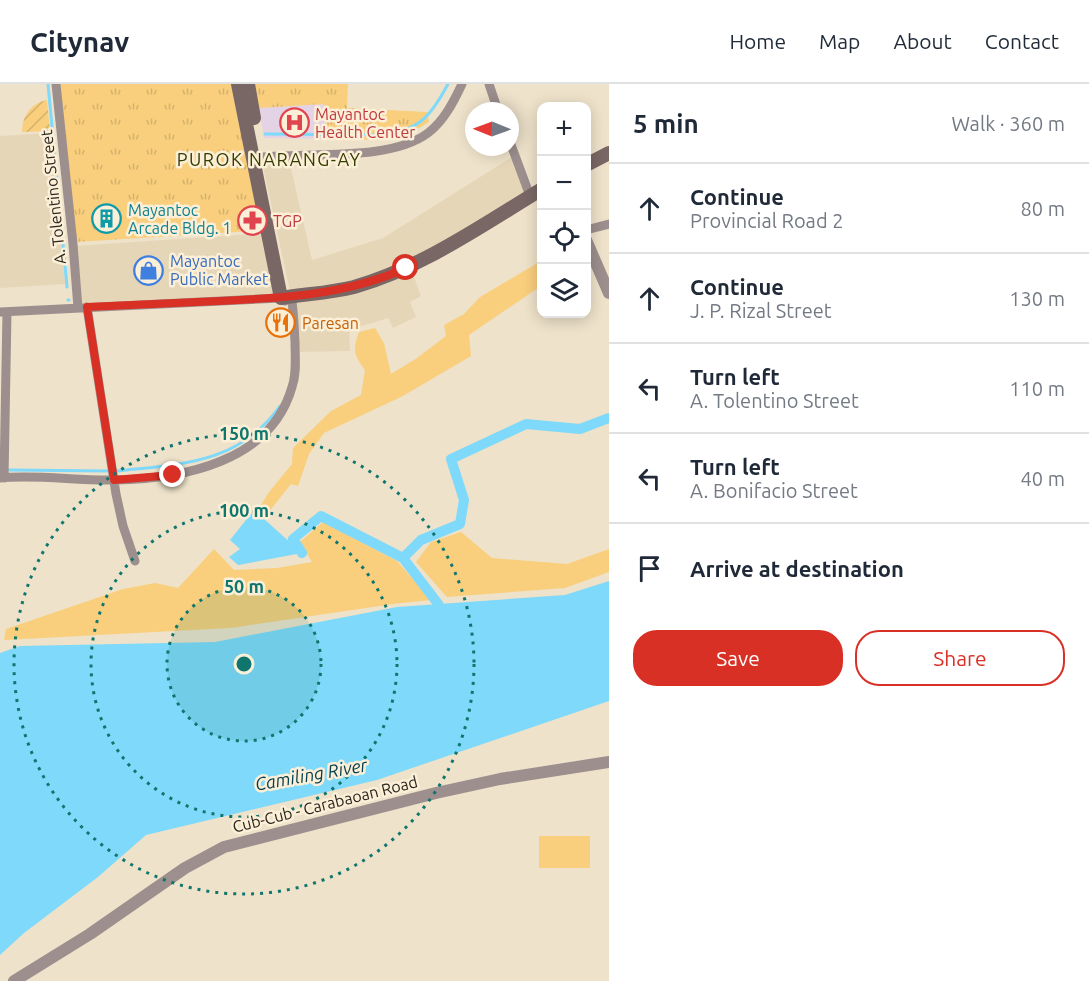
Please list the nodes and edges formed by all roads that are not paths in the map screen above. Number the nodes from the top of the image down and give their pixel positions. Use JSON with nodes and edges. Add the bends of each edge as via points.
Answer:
{"nodes":[{"id":1,"x":56,"y":84,"type":"edge"},
{"id":2,"x":238,"y":84,"type":"edge"},
{"id":3,"x":248,"y":84,"type":"edge"},
{"id":4,"x":462,"y":84,"type":"edge"},
{"id":5,"x":489,"y":84,"type":"edge"},
{"id":6,"x":495,"y":102,"type":"edge"},
{"id":7,"x":609,"y":153,"type":"edge"},
{"id":8,"x":517,"y":156,"type":"edge"},
{"id":9,"x":257,"y":157,"type":"junction"},
{"id":10,"x":591,"y":162,"type":"edge"},
{"id":11,"x":536,"y":193,"type":"edge"},
{"id":12,"x":609,"y":224,"type":"edge"},
{"id":13,"x":591,"y":229,"type":"edge"},
{"id":14,"x":591,"y":252,"type":"edge"},
{"id":15,"x":609,"y":293,"type":"edge"},
{"id":16,"x":288,"y":301,"type":"junction"},
{"id":17,"x":82,"y":307,"type":"junction"},
{"id":18,"x":4,"y":312,"type":"edge"},
{"id":19,"x":2,"y":478,"type":"edge"},
{"id":20,"x":114,"y":480,"type":"junction"},
{"id":21,"x":135,"y":561,"type":"dead end"},
{"id":22,"x":609,"y":762,"type":"edge"},
{"id":23,"x":14,"y":981,"type":"edge"}],
"edges":[{"from":1,"to":17,"type":"street","name":"A. Tolentino Street"},
{"from":2,"to":9,"type":"main road"},
{"from":3,"to":9,"type":"main road"},
{"from":4,"to":9,"type":"street","via":[[434,128],[408,142],[366,152]]},
{"from":5,"to":6,"type":"street"},
{"from":7,"to":10,"type":"main road"},
{"from":8,"to":11,"type":"street"},
{"from":9,"to":16,"type":"main road"},
{"from":11,"to":16,"type":"main road","via":[[400,271]]},
{"from":12,"to":13,"type":"street"},
{"from":14,"to":15,"type":"street"},
{"from":16,"to":17,"type":"street"},
{"from":16,"to":20,"type":"street","via":[[295,355],[293,386],[280,416],[264,434],[229,458],[192,471]]},
{"from":17,"to":18,"type":"street"},
{"from":17,"to":20,"type":"street","name":"A. Tolentino Street"},
{"from":18,"to":19,"type":"street"},
{"from":19,"to":20,"type":"street"},
{"from":20,"to":21,"type":"street","name":"A. Tolentino Street"},
{"from":22,"to":23,"type":"street","name":"Cub-Cub - Carabaoan Road","via":[[446,791],[224,847],[185,868]]}]}
